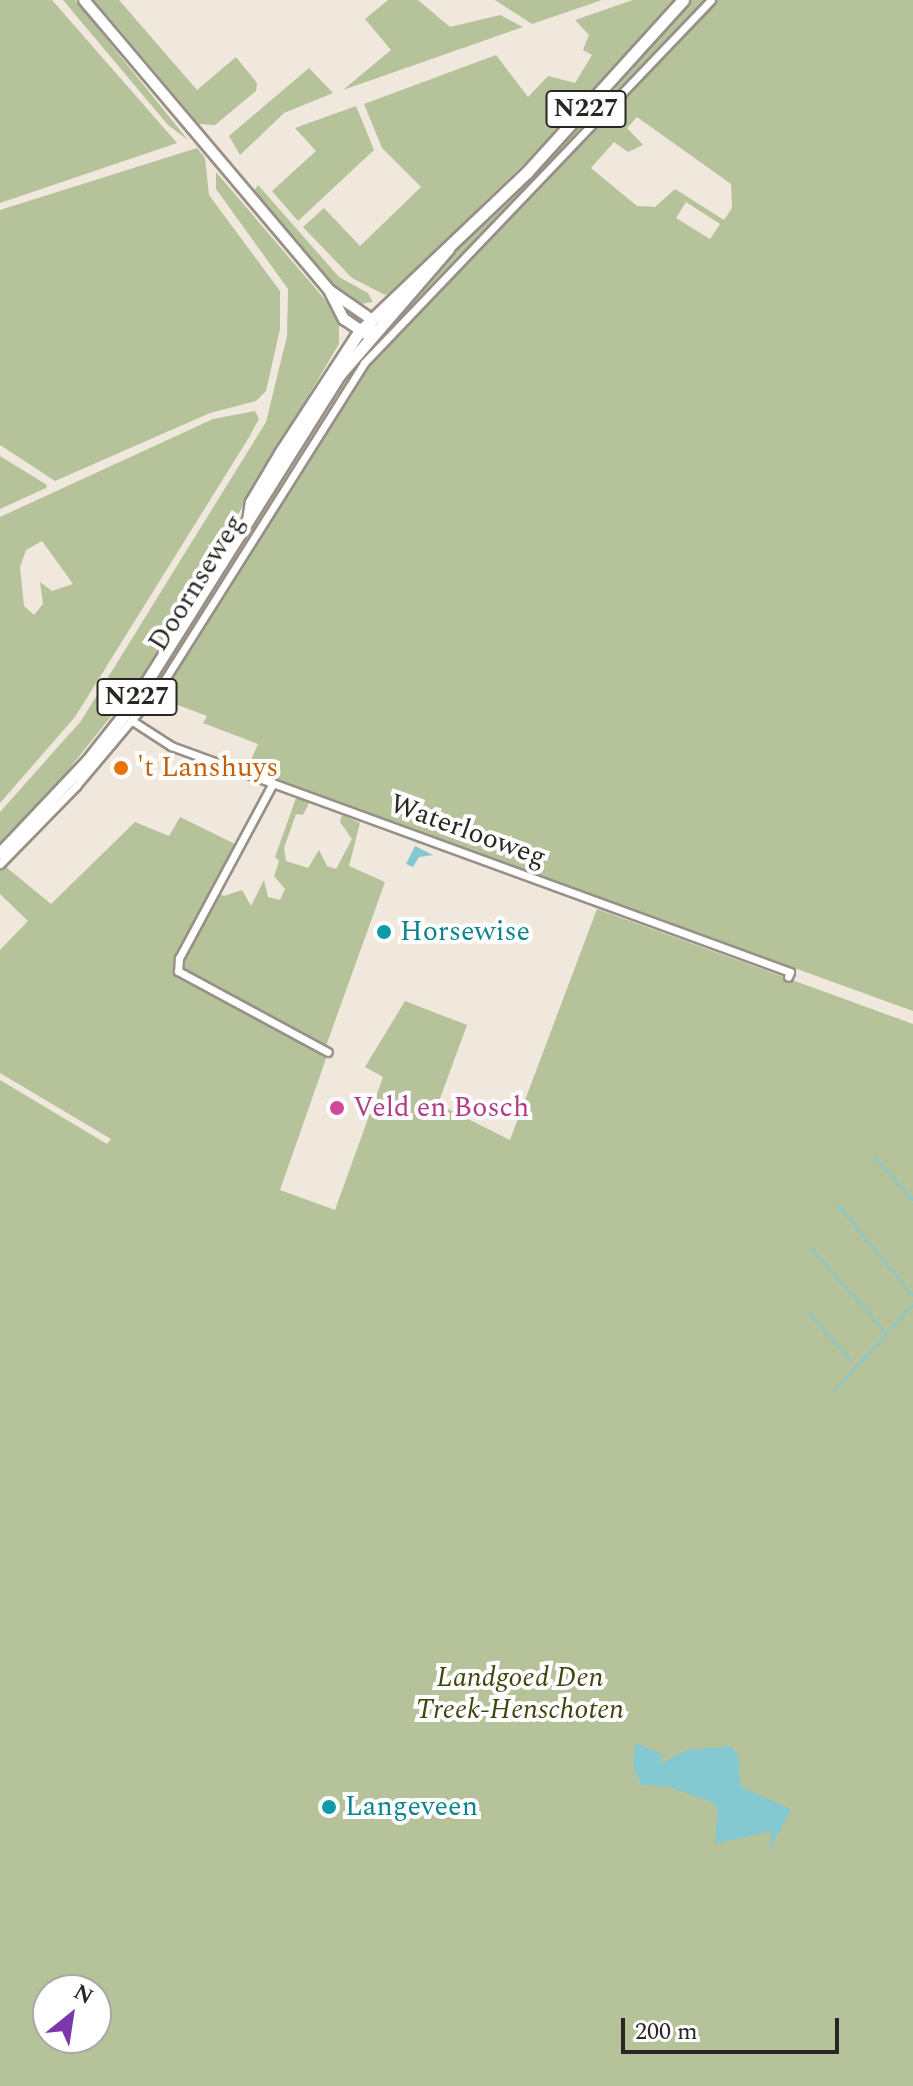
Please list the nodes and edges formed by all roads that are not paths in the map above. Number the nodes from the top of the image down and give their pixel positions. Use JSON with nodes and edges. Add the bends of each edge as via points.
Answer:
{"nodes":[{"id":1,"x":84,"y":0,"type":"edge"},
{"id":2,"x":683,"y":0,"type":"edge"},
{"id":3,"x":711,"y":0,"type":"edge"},
{"id":4,"x":448,"y":249,"type":"junction"},
{"id":5,"x":329,"y":290,"type":"junction"},
{"id":6,"x":371,"y":319,"type":"junction"},
{"id":7,"x":364,"y":334,"type":"junction"},
{"id":8,"x":379,"y":346,"type":"junction"},
{"id":9,"x":131,"y":720,"type":"junction"},
{"id":10,"x":273,"y":783,"type":"junction"},
{"id":11,"x":0,"y":853,"type":"edge"},
{"id":12,"x":0,"y":864,"type":"edge"},
{"id":13,"x":788,"y":977,"type":"dead end"},
{"id":14,"x":328,"y":1052,"type":"dead end"}],
"edges":[{"from":1,"to":5,"type":"street"},
{"from":2,"to":4,"type":"main road","name":"Doornseweg","number":"N227","via":[[527,172]]},
{"from":3,"to":8,"type":"street","name":"Doornseweg"},
{"from":4,"to":6,"type":"main road","name":"Doornseweg","number":"N227"},
{"from":4,"to":7,"type":"main road","name":"Doornseweg","number":"N227","via":[[435,269]]},
{"from":5,"to":6,"type":"street"},
{"from":5,"to":7,"type":"street","via":[[344,319]]},
{"from":6,"to":7,"type":"main road","name":"Doornseweg","number":"N227"},
{"from":7,"to":8,"type":"street"},
{"from":7,"to":11,"type":"main road","name":"Doornseweg","number":"N227","via":[[134,702],[88,760]]},
{"from":8,"to":9,"type":"street","name":"Doornseweg","via":[[349,385],[175,665]]},
{"from":9,"to":10,"type":"street","name":"Waterlooweg","via":[[171,746]]},
{"from":9,"to":12,"type":"street","name":"Doornseweg"},
{"from":10,"to":13,"type":"street","name":"Waterlooweg","via":[[790,972]]},
{"from":10,"to":14,"type":"street","via":[[179,958],[178,971]]}]}
